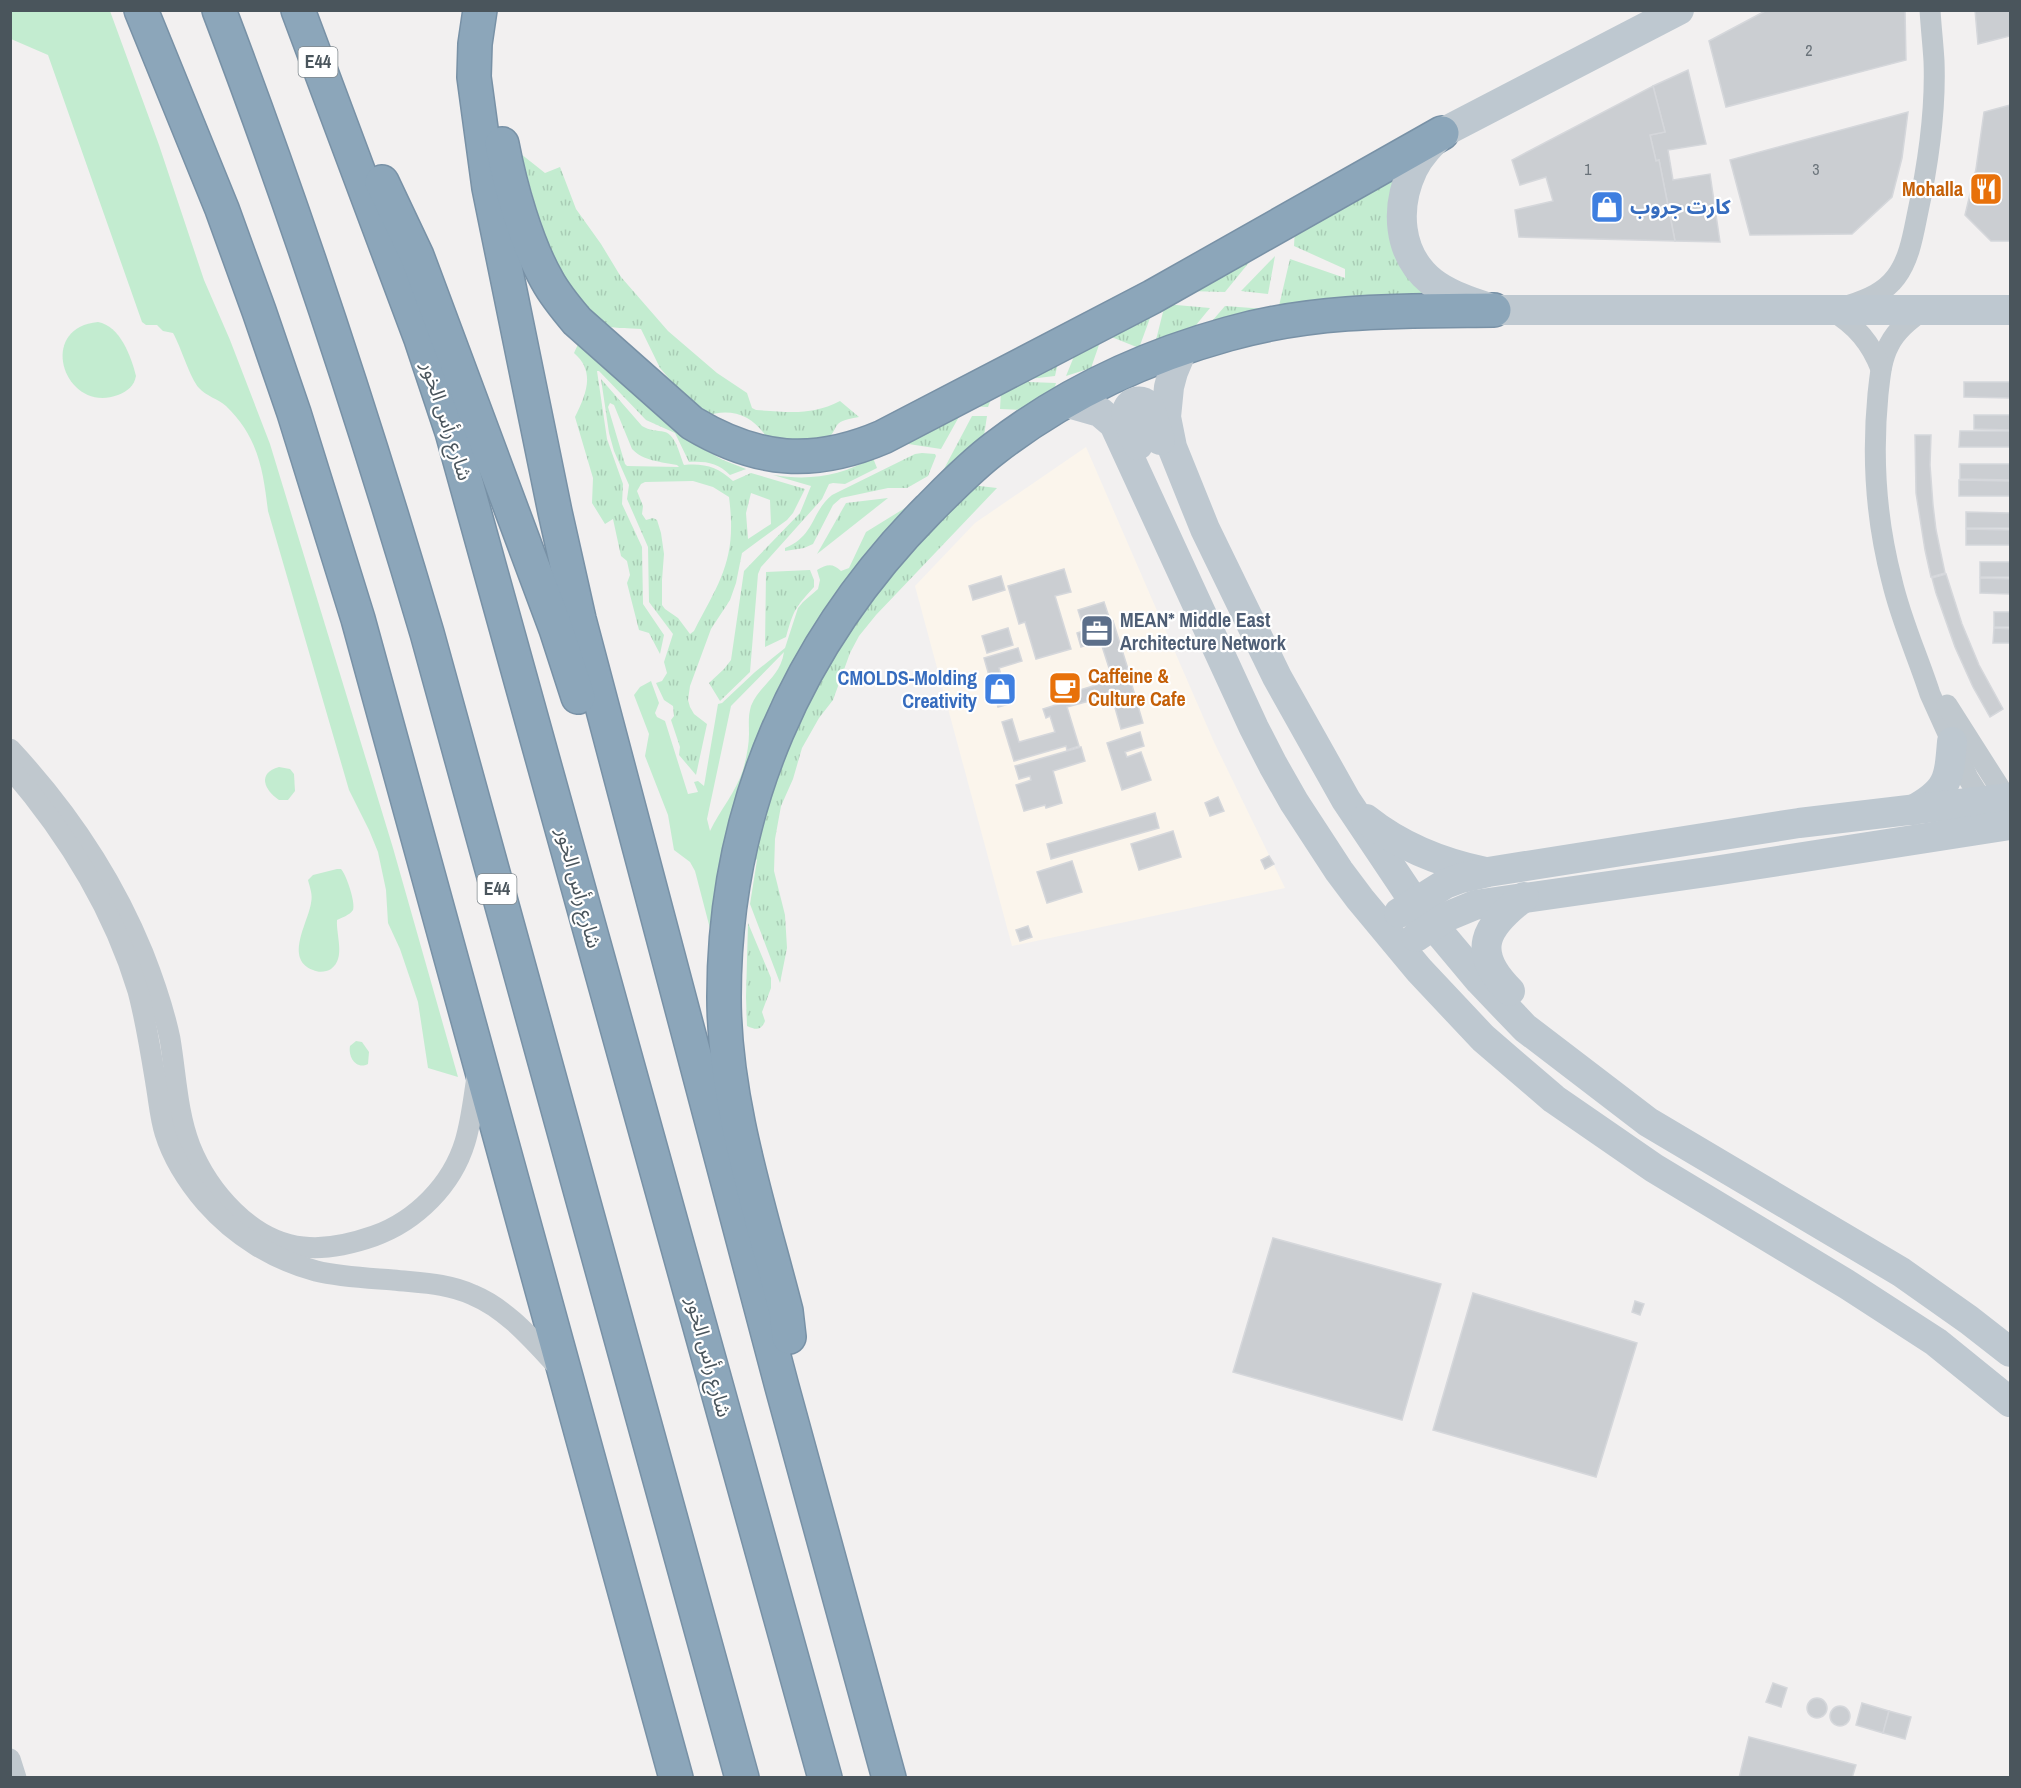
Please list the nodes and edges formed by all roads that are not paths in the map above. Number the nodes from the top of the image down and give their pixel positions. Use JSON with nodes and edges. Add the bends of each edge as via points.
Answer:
{"nodes":[{"id":1,"x":141,"y":10,"type":"edge"},
{"id":2,"x":219,"y":10,"type":"edge"},
{"id":3,"x":298,"y":10,"type":"edge"},
{"id":4,"x":481,"y":10,"type":"edge"},
{"id":5,"x":1679,"y":10,"type":"edge"},
{"id":6,"x":1930,"y":10,"type":"edge"},
{"id":7,"x":338,"y":114,"type":"junction"},
{"id":8,"x":1442,"y":133,"type":"junction"},
{"id":9,"x":1494,"y":310,"type":"junction"},
{"id":10,"x":1832,"y":310,"type":"junction"},
{"id":11,"x":1924,"y":310,"type":"junction"},
{"id":12,"x":2010,"y":310,"type":"edge"},
{"id":13,"x":1183,"y":348,"type":"junction"},
{"id":14,"x":1881,"y":369,"type":"junction"},
{"id":15,"x":1065,"y":402,"type":"junction"},
{"id":16,"x":1190,"y":492,"type":"junction"},
{"id":17,"x":1149,"y":496,"type":"junction"},
{"id":18,"x":1927,"y":682,"type":"junction"},
{"id":19,"x":1952,"y":742,"type":"junction"},
{"id":20,"x":10,"y":749,"type":"edge"},
{"id":21,"x":10,"y":768,"type":"edge"},
{"id":22,"x":1346,"y":800,"type":"junction"},
{"id":23,"x":1911,"y":810,"type":"junction"},
{"id":24,"x":2004,"y":813,"type":"edge"},
{"id":25,"x":643,"y":865,"type":"junction"},
{"id":26,"x":1488,"y":872,"type":"junction"},
{"id":27,"x":1524,"y":897,"type":"junction"},
{"id":28,"x":1402,"y":910,"type":"junction"},
{"id":29,"x":1410,"y":959,"type":"junction"},
{"id":30,"x":480,"y":1058,"type":"junction"},
{"id":31,"x":1576,"y":1068,"type":"junction"},
{"id":32,"x":1648,"y":1122,"type":"junction"},
{"id":33,"x":2010,"y":1352,"type":"edge"},
{"id":34,"x":566,"y":1375,"type":"junction"},
{"id":35,"x":782,"y":1387,"type":"junction"},
{"id":36,"x":2010,"y":1402,"type":"edge"},
{"id":37,"x":10,"y":1759,"type":"edge"},
{"id":38,"x":16,"y":1778,"type":"edge"},
{"id":39,"x":676,"y":1778,"type":"edge"},
{"id":40,"x":742,"y":1778,"type":"edge"},
{"id":41,"x":825,"y":1778,"type":"edge"},
{"id":42,"x":889,"y":1778,"type":"edge"}],
"edges":[{"from":1,"to":30,"type":"highway","via":[[222,209],[298,424],[358,619]]},
{"from":2,"to":40,"type":"highway","number":"E44","via":[[299,228],[387,498]]},
{"from":3,"to":7,"type":"highway","name":"شارع رأس الخور","number":"E44"},
{"from":4,"to":8,"type":"highway","via":[[490,35],[503,152],[530,245],[547,282],[577,321],[675,410],[710,434],[768,455],[821,456],[884,437],[1152,297]]},
{"from":4,"to":25,"type":"highway","via":[[474,77],[489,188],[579,619]]},
{"from":5,"to":8,"type":"street"},
{"from":6,"to":10,"type":"street","via":[[1934,62],[1932,129],[1906,256],[1897,276],[1882,291]]},
{"from":7,"to":25,"type":"highway","via":[[393,201],[417,256],[556,629],[613,814],[632,854]]},
{"from":7,"to":41,"type":"highway","name":"شارع رأس الخور","number":"E44","via":[[455,442]]},
{"from":8,"to":9,"type":"street","via":[[1424,152],[1406,187],[1401,228],[1406,248],[1430,281],[1447,292]]},
{"from":9,"to":10,"type":"street"},
{"from":9,"to":13,"type":"highway","via":[[1323,315],[1229,333]]},
{"from":10,"to":11,"type":"street"},
{"from":10,"to":14,"type":"street","via":[[1866,339]]},
{"from":11,"to":12,"type":"street"},
{"from":11,"to":14,"type":"street","via":[[1896,334]]},
{"from":13,"to":15,"type":"highway","via":[[1104,380]]},
{"from":13,"to":16,"type":"street","via":[[1169,387],[1166,417],[1172,447]]},
{"from":14,"to":18,"type":"street","via":[[1876,440],[1884,547],[1899,608]]},
{"from":15,"to":17,"type":"street","via":[[1100,412],[1114,424]]},
{"from":15,"to":35,"type":"highway","via":[[994,449],[897,541],[870,573],[845,607],[786,710],[749,808],[728,920],[725,1036],[735,1110],[789,1328]]},
{"from":16,"to":17,"type":"street","via":[[1176,483],[1152,410],[1140,401],[1131,404],[1126,414],[1150,476]]},
{"from":16,"to":22,"type":"street","via":[[1239,603]]},
{"from":17,"to":28,"type":"street","via":[[1254,728]]},
{"from":18,"to":19,"type":"street"},
{"from":18,"to":24,"type":"street","via":[[1938,692]]},
{"from":19,"to":23,"type":"street","via":[[1944,785],[1933,798]]},
{"from":19,"to":24,"type":"street","via":[[1968,778]]},
{"from":20,"to":30,"type":"street","via":[[62,810],[122,908],[162,1006],[190,1146],[210,1183],[249,1225],[288,1244],[321,1247],[360,1241],[409,1218],[434,1196],[460,1156]]},
{"from":21,"to":34,"type":"street","via":[[72,850],[117,932],[138,992],[165,1134],[182,1170],[206,1203],[253,1244],[307,1268],[338,1275],[435,1284],[474,1295],[507,1315]]},
{"from":22,"to":26,"type":"street","via":[[1376,827],[1409,848],[1448,863]]},
{"from":22,"to":28,"type":"street"},
{"from":23,"to":24,"type":"street"},
{"from":23,"to":26,"type":"street","via":[[1799,823]]},
{"from":24,"to":27,"type":"street","via":[[1714,871]]},
{"from":25,"to":35,"type":"highway"},
{"from":26,"to":28,"type":"street","via":[[1445,884]]},
{"from":27,"to":28,"type":"street","via":[[1463,909]]},
{"from":27,"to":31,"type":"street","via":[[1494,924],[1487,959],[1499,980],[1558,1040]]},
{"from":28,"to":29,"type":"street"},
{"from":28,"to":31,"type":"street","via":[[1518,1020]]},
{"from":29,"to":32,"type":"street","via":[[1435,952],[1510,1030],[1557,1070],[1618,1112]]},
{"from":29,"to":36,"type":"street","via":[[1483,1038],[1554,1099],[1654,1168],[1936,1342]]},
{"from":30,"to":34,"type":"highway"},
{"from":31,"to":32,"type":"street"},
{"from":32,"to":33,"type":"street","via":[[1900,1272]]},
{"from":34,"to":39,"type":"highway"},
{"from":35,"to":42,"type":"highway"},
{"from":37,"to":38,"type":"street"}]}
